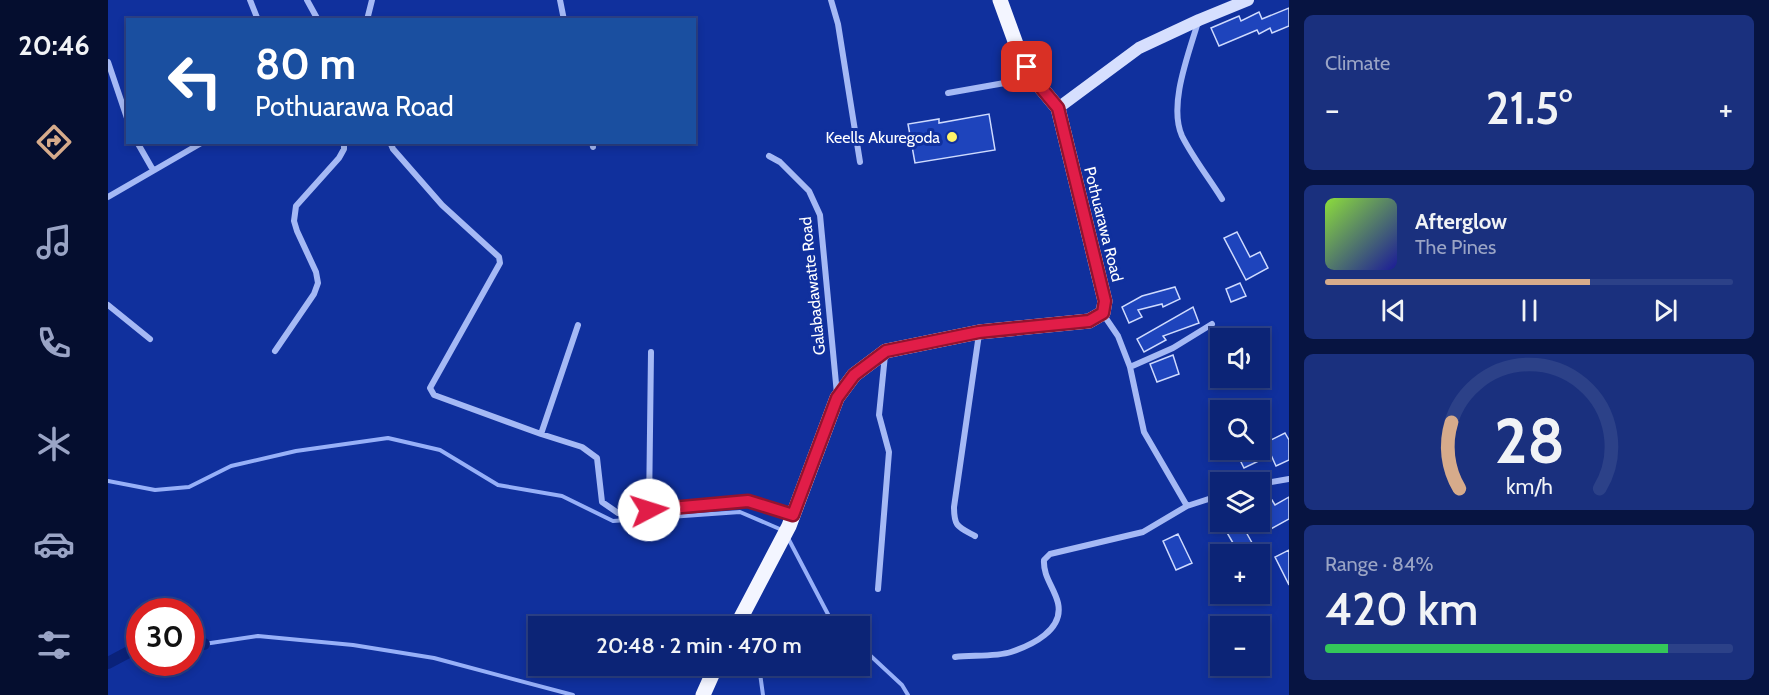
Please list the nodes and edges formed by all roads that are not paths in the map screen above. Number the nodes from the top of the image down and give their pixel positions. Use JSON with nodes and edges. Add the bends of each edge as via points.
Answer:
{"nodes":[{"id":1,"x":250,"y":0,"type":"edge"},
{"id":2,"x":307,"y":0,"type":"edge"},
{"id":3,"x":372,"y":0,"type":"edge"},
{"id":4,"x":560,"y":0,"type":"edge"},
{"id":5,"x":831,"y":0,"type":"edge"},
{"id":6,"x":1000,"y":0,"type":"edge"},
{"id":7,"x":1248,"y":0,"type":"edge"},
{"id":8,"x":257,"y":18,"type":"edge"},
{"id":9,"x":317,"y":18,"type":"edge"},
{"id":10,"x":368,"y":18,"type":"edge"},
{"id":11,"x":564,"y":18,"type":"edge"},
{"id":12,"x":1198,"y":20,"type":"junction"},
{"id":13,"x":108,"y":62,"type":"edge"},
{"id":14,"x":1033,"y":78,"type":"junction"},
{"id":15,"x":948,"y":93,"type":"dead end"},
{"id":16,"x":1058,"y":108,"type":"junction"},
{"id":17,"x":126,"y":115,"type":"edge"},
{"id":18,"x":138,"y":144,"type":"edge"},
{"id":19,"x":199,"y":144,"type":"edge"},
{"id":20,"x":344,"y":144,"type":"edge"},
{"id":21,"x":391,"y":144,"type":"edge"},
{"id":22,"x":769,"y":156,"type":"dead end"},
{"id":23,"x":860,"y":162,"type":"dead end"},
{"id":24,"x":153,"y":170,"type":"junction"},
{"id":25,"x":108,"y":197,"type":"edge"},
{"id":26,"x":1222,"y":199,"type":"dead end"},
{"id":27,"x":108,"y":305,"type":"edge"},
{"id":28,"x":1103,"y":313,"type":"junction"},
{"id":29,"x":578,"y":324,"type":"dead end"},
{"id":30,"x":1212,"y":324,"type":"dead end"},
{"id":31,"x":979,"y":332,"type":"junction"},
{"id":32,"x":150,"y":339,"type":"dead end"},
{"id":33,"x":274,"y":351,"type":"dead end"},
{"id":34,"x":886,"y":351,"type":"junction"},
{"id":35,"x":651,"y":352,"type":"dead end"},
{"id":36,"x":1130,"y":367,"type":"junction"},
{"id":37,"x":837,"y":398,"type":"junction"},
{"id":38,"x":541,"y":434,"type":"junction"},
{"id":39,"x":1289,"y":479,"type":"edge"},
{"id":40,"x":1270,"y":482,"type":"edge"},
{"id":41,"x":1210,"y":498,"type":"edge"},
{"id":42,"x":1186,"y":506,"type":"junction"},
{"id":43,"x":649,"y":510,"type":"junction"},
{"id":44,"x":791,"y":521,"type":"junction"},
{"id":45,"x":975,"y":536,"type":"dead end"},
{"id":46,"x":878,"y":588,"type":"dead end"},
{"id":47,"x":742,"y":616,"type":"edge"},
{"id":48,"x":955,"y":657,"type":"dead end"},
{"id":49,"x":712,"y":676,"type":"edge"},
{"id":50,"x":703,"y":695,"type":"edge"}],
"edges":[{"from":1,"to":8,"type":"street"},
{"from":2,"to":9,"type":"street"},
{"from":3,"to":10,"type":"street"},
{"from":4,"to":11,"type":"street"},
{"from":5,"to":23,"type":"street"},
{"from":6,"to":14,"type":"main road","via":[[1020,55]]},
{"from":7,"to":12,"type":"street"},
{"from":12,"to":16,"type":"street","via":[[1139,48]]},
{"from":12,"to":26,"type":"street","via":[[1179,92],[1178,113],[1181,134]]},
{"from":13,"to":17,"type":"street"},
{"from":14,"to":15,"type":"street"},
{"from":14,"to":16,"type":"main road"},
{"from":16,"to":28,"type":"main road","name":"Pothuarawa Road","via":[[1105,301]]},
{"from":18,"to":24,"type":"street"},
{"from":19,"to":24,"type":"street"},
{"from":20,"to":33,"type":"street","via":[[339,158],[296,206],[294,221],[318,283]]},
{"from":21,"to":38,"type":"street","via":[[442,205],[499,257],[500,263],[430,388],[434,395]]},
{"from":22,"to":37,"type":"street","name":"Galabadawatte Road","via":[[809,191],[820,214]]},
{"from":24,"to":25,"type":"street"},
{"from":27,"to":32,"type":"street"},
{"from":28,"to":31,"type":"main road","via":[[1089,321]]},
{"from":28,"to":36,"type":"street","via":[[1118,336]]},
{"from":29,"to":38,"type":"street"},
{"from":30,"to":36,"type":"street","via":[[1173,348]]},
{"from":31,"to":34,"type":"main road"},
{"from":31,"to":45,"type":"street","via":[[954,507],[954,521],[959,528]]},
{"from":34,"to":37,"type":"main road","via":[[854,375]]},
{"from":34,"to":46,"type":"street","via":[[879,415],[889,452]]},
{"from":35,"to":43,"type":"street"},
{"from":36,"to":42,"type":"street","via":[[1144,432]]},
{"from":37,"to":44,"type":"main road"},
{"from":38,"to":43,"type":"street","via":[[582,447],[597,458],[602,502],[618,513]]},
{"from":39,"to":40,"type":"street"},
{"from":41,"to":42,"type":"street"},
{"from":42,"to":48,"type":"street","via":[[1143,532],[1050,554],[1044,560],[1043,570],[1058,604],[1055,627],[1010,652]]},
{"from":43,"to":44,"type":"street","via":[[748,501]]},
{"from":44,"to":47,"type":"main road"},
{"from":49,"to":50,"type":"main road"}]}
